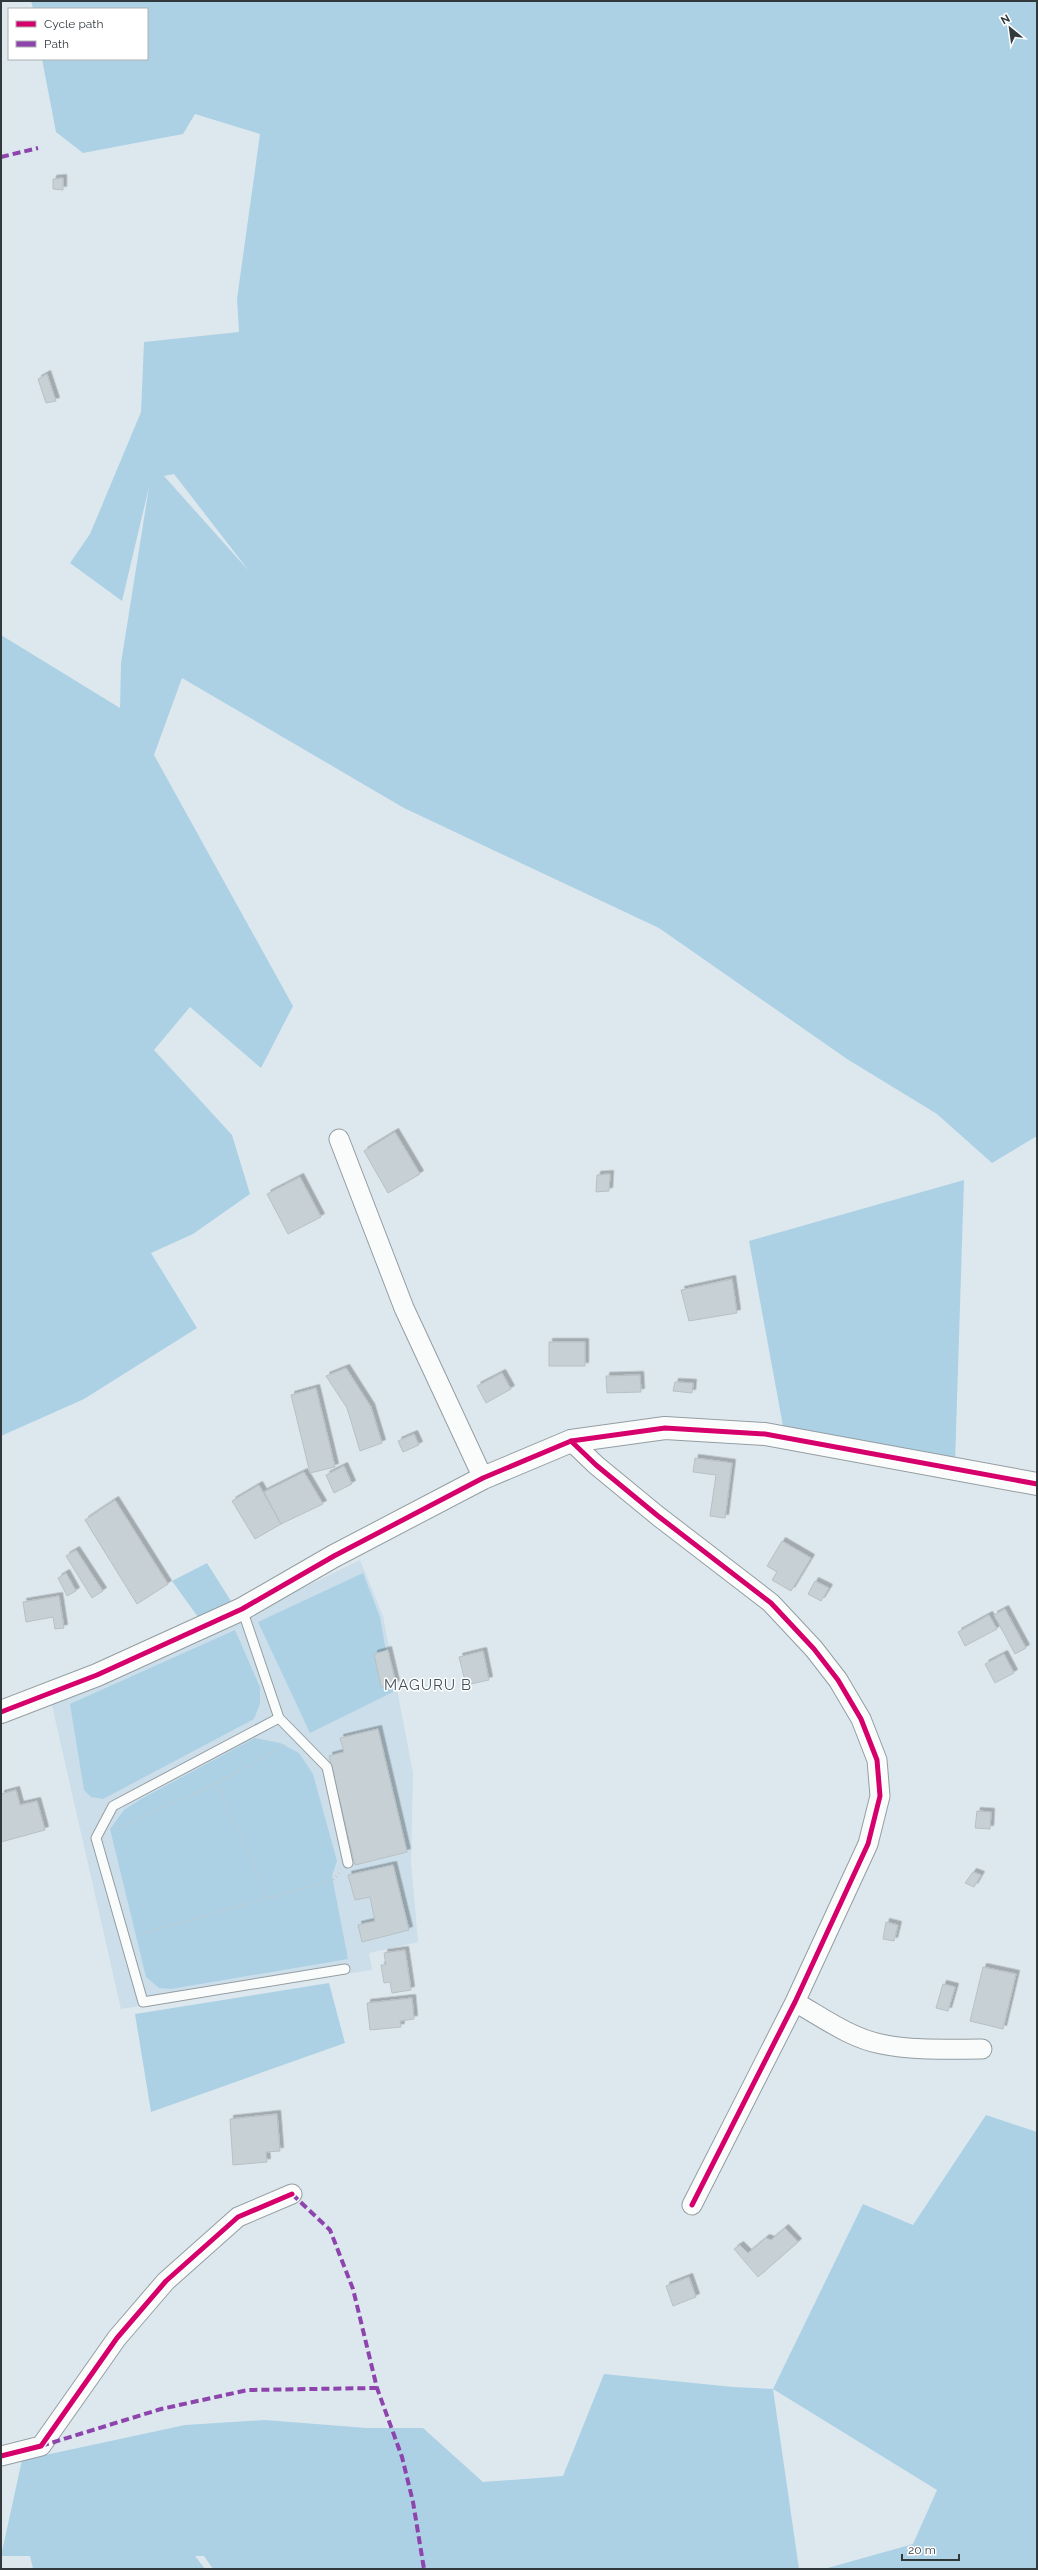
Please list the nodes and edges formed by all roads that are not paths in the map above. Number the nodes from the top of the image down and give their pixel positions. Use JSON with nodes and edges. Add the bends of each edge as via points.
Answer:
{"nodes":[{"id":1,"x":339,"y":1139,"type":"dead end"},
{"id":2,"x":571,"y":1441,"type":"junction"},
{"id":3,"x":483,"y":1478,"type":"junction"},
{"id":4,"x":1037,"y":1484,"type":"edge"},
{"id":5,"x":242,"y":1609,"type":"junction"},
{"id":6,"x":1,"y":1712,"type":"edge"},
{"id":7,"x":279,"y":1718,"type":"junction"},
{"id":8,"x":348,"y":1863,"type":"road end"},
{"id":9,"x":345,"y":1969,"type":"dead end"},
{"id":10,"x":795,"y":2002,"type":"junction"},
{"id":11,"x":982,"y":2049,"type":"dead end"},
{"id":12,"x":292,"y":2194,"type":"dead end"},
{"id":13,"x":692,"y":2205,"type":"dead end"},
{"id":14,"x":1,"y":2456,"type":"edge"}],
"edges":[{"from":1,"to":3,"type":"street","via":[[404,1308]]},
{"from":2,"to":3,"type":"street"},
{"from":2,"to":4,"type":"street","via":[[665,1428],[766,1434]]},
{"from":2,"to":10,"type":"street","via":[[647,1507],[771,1603],[814,1649],[838,1680],[861,1719],[877,1760],[880,1796],[868,1844]]},
{"from":3,"to":5,"type":"street","via":[[334,1556]]},
{"from":5,"to":6,"type":"street","via":[[97,1676]]},
{"from":5,"to":7,"type":"lane"},
{"from":7,"to":8,"type":"lane","via":[[327,1767]]},
{"from":7,"to":9,"type":"lane","via":[[113,1806],[96,1838],[143,2002]]},
{"from":10,"to":11,"type":"street","via":[[844,2030],[880,2044],[929,2050]]},
{"from":10,"to":13,"type":"street"},
{"from":12,"to":14,"type":"street","via":[[238,2217],[166,2281],[117,2338],[41,2446]]}]}
